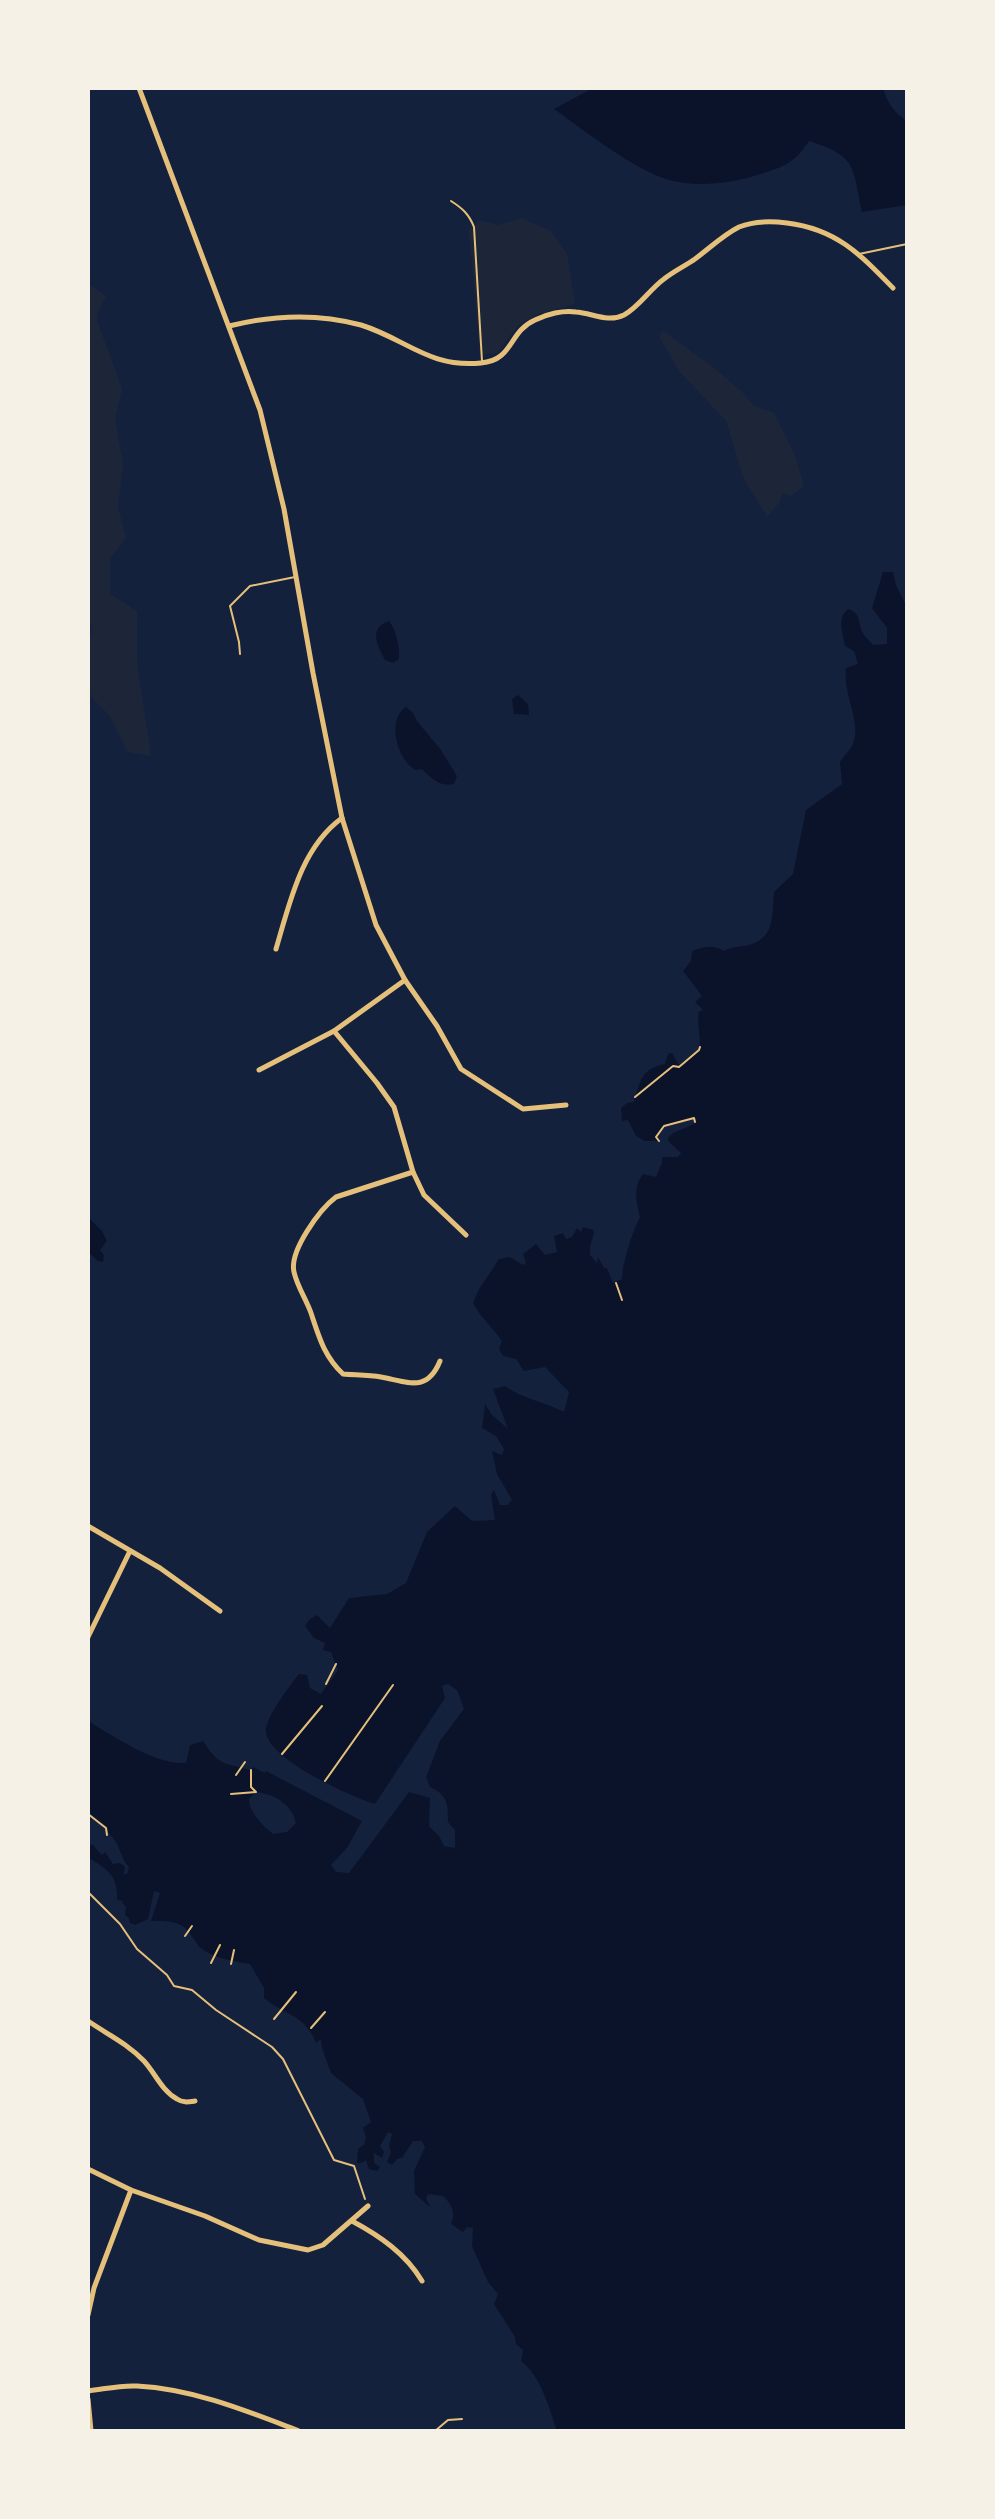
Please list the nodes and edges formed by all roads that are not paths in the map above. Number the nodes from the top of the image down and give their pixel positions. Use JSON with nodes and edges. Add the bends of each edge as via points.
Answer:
{"nodes":[{"id":1,"x":139,"y":88,"type":"edge"},
{"id":2,"x":451,"y":201,"type":"dead end"},
{"id":3,"x":907,"y":244,"type":"edge"},
{"id":4,"x":858,"y":254,"type":"junction"},
{"id":5,"x":893,"y":288,"type":"dead end"},
{"id":6,"x":229,"y":326,"type":"junction"},
{"id":7,"x":482,"y":363,"type":"junction"},
{"id":8,"x":297,"y":576,"type":"junction"},
{"id":9,"x":240,"y":654,"type":"dead end"},
{"id":10,"x":342,"y":818,"type":"junction"},
{"id":11,"x":276,"y":949,"type":"dead end"},
{"id":12,"x":405,"y":980,"type":"junction"},
{"id":13,"x":334,"y":1031,"type":"junction"},
{"id":14,"x":259,"y":1070,"type":"dead end"},
{"id":15,"x":566,"y":1105,"type":"dead end"},
{"id":16,"x":413,"y":1172,"type":"junction"},
{"id":17,"x":466,"y":1235,"type":"dead end"},
{"id":18,"x":440,"y":1361,"type":"dead end"},
{"id":19,"x":88,"y":1526,"type":"edge"},
{"id":20,"x":130,"y":1551,"type":"junction"},
{"id":21,"x":220,"y":1611,"type":"dead end"},
{"id":22,"x":88,"y":1637,"type":"edge"},
{"id":23,"x":88,"y":2021,"type":"edge"},
{"id":24,"x":195,"y":2101,"type":"dead end"},
{"id":25,"x":88,"y":2169,"type":"edge"},
{"id":26,"x":131,"y":2190,"type":"junction"},
{"id":27,"x":368,"y":2206,"type":"road end"},
{"id":28,"x":352,"y":2221,"type":"junction"},
{"id":29,"x":422,"y":2281,"type":"dead end"},
{"id":30,"x":88,"y":2315,"type":"edge"},
{"id":31,"x":88,"y":2391,"type":"edge"},
{"id":32,"x":88,"y":2399,"type":"edge"},
{"id":33,"x":91,"y":2431,"type":"edge"},
{"id":34,"x":299,"y":2431,"type":"edge"}],
"edges":[{"from":1,"to":6,"type":"street"},
{"from":2,"to":7,"type":"lane","via":[[474,227]]},
{"from":3,"to":4,"type":"lane"},
{"from":4,"to":5,"type":"street"},
{"from":4,"to":7,"type":"street","via":[[817,228],[750,224],[666,277],[624,315],[606,318],[567,311],[536,319],[519,330],[503,355]]},
{"from":6,"to":7,"type":"street","via":[[271,317],[320,318],[362,326],[439,360]]},
{"from":6,"to":8,"type":"street","via":[[260,410]]},
{"from":8,"to":9,"type":"lane","via":[[250,586],[230,606]]},
{"from":8,"to":10,"type":"street"},
{"from":10,"to":11,"type":"street","via":[[322,836],[304,865]]},
{"from":10,"to":12,"type":"street","via":[[376,925]]},
{"from":12,"to":13,"type":"street"},
{"from":12,"to":15,"type":"street","via":[[461,1069],[523,1109]]},
{"from":13,"to":14,"type":"street"},
{"from":13,"to":16,"type":"street","via":[[394,1107]]},
{"from":16,"to":17,"type":"street","via":[[424,1195]]},
{"from":16,"to":18,"type":"street","via":[[328,1203],[297,1250],[293,1268],[319,1341],[343,1374],[412,1384],[433,1376]]},
{"from":19,"to":20,"type":"street"},
{"from":20,"to":21,"type":"street"},
{"from":20,"to":22,"type":"street"},
{"from":23,"to":24,"type":"street","via":[[144,2061],[174,2098]]},
{"from":25,"to":26,"type":"street"},
{"from":26,"to":28,"type":"street","via":[[259,2240],[308,2250],[323,2245]]},
{"from":26,"to":30,"type":"street"},
{"from":27,"to":28,"type":"street"},
{"from":28,"to":29,"type":"street","via":[[394,2248]]},
{"from":31,"to":34,"type":"street","via":[[162,2389],[246,2410]]},
{"from":32,"to":33,"type":"street"}]}
